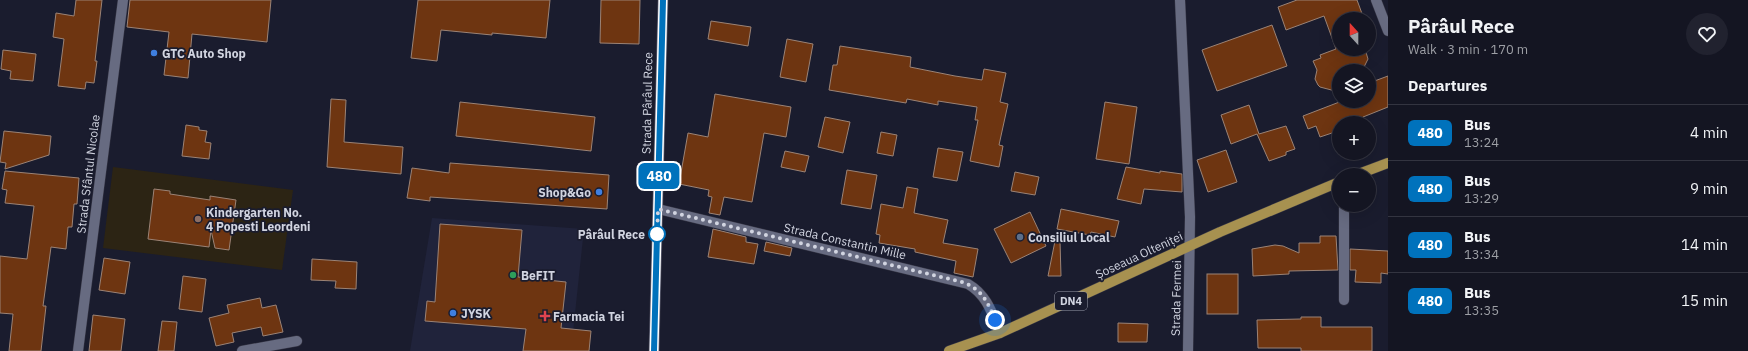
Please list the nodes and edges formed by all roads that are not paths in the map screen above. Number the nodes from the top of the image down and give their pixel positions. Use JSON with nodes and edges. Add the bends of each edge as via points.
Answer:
{"nodes":[{"id":1,"x":123,"y":0,"type":"edge"},
{"id":2,"x":663,"y":0,"type":"edge"},
{"id":3,"x":1180,"y":0,"type":"edge"},
{"id":4,"x":1376,"y":0,"type":"edge"},
{"id":5,"x":1388,"y":31,"type":"edge"},
{"id":6,"x":1388,"y":163,"type":"edge"},
{"id":7,"x":1375,"y":168,"type":"edge"},
{"id":8,"x":1332,"y":185,"type":"edge"},
{"id":9,"x":658,"y":209,"type":"junction"},
{"id":10,"x":1344,"y":212,"type":"edge"},
{"id":11,"x":1190,"y":246,"type":"junction"},
{"id":12,"x":1344,"y":300,"type":"dead end"},
{"id":13,"x":1000,"y":333,"type":"junction"},
{"id":14,"x":297,"y":341,"type":"dead end"},
{"id":15,"x":78,"y":351,"type":"edge"},
{"id":16,"x":242,"y":351,"type":"edge"},
{"id":17,"x":654,"y":351,"type":"edge"},
{"id":18,"x":949,"y":351,"type":"edge"},
{"id":19,"x":1188,"y":351,"type":"edge"}],
"edges":[{"from":1,"to":15,"type":"street","name":"Strada Sfântul Nicolae"},
{"from":2,"to":9,"type":"street","name":"Strada Pârâul Rece"},
{"from":3,"to":11,"type":"street","name":"Strada Fermei"},
{"from":4,"to":5,"type":"street"},
{"from":6,"to":7,"type":"main road"},
{"from":8,"to":11,"type":"main road","name":"Șoseaua Olteniței","number":"DN4"},
{"from":9,"to":13,"type":"street","name":"Strada Constantin Mille","via":[[968,284],[979,291],[987,302]]},
{"from":9,"to":17,"type":"street","name":"Strada Pârâul Rece"},
{"from":10,"to":12,"type":"street"},
{"from":11,"to":13,"type":"main road","name":"Șoseaua Olteniței","number":"DN4"},
{"from":11,"to":19,"type":"street","name":"Strada Fermei"},
{"from":13,"to":18,"type":"main road","name":"Șoseaua Olteniței","number":"DN4"},
{"from":14,"to":16,"type":"street"}]}
